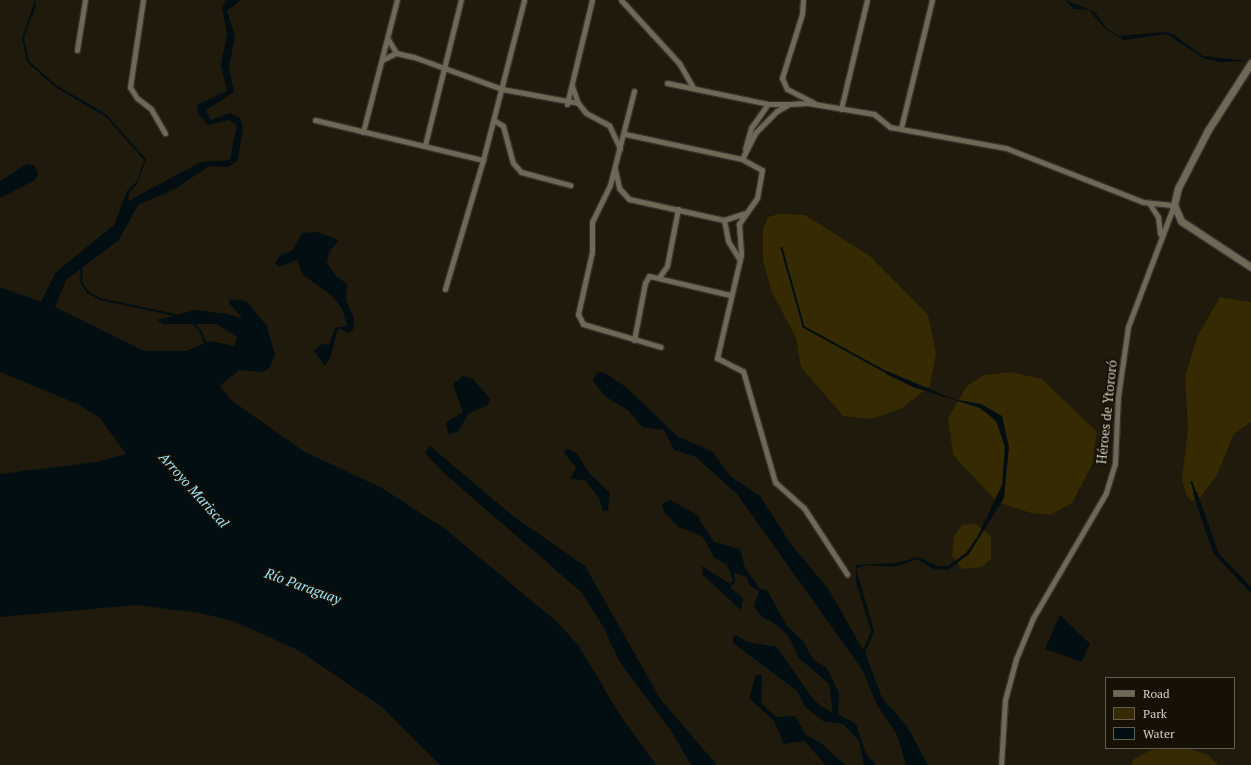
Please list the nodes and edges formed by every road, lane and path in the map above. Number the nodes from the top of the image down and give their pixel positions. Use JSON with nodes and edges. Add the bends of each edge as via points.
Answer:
{"nodes":[{"id":1,"x":85,"y":0,"type":"edge"},
{"id":2,"x":143,"y":0,"type":"edge"},
{"id":3,"x":397,"y":0,"type":"edge"},
{"id":4,"x":461,"y":0,"type":"edge"},
{"id":5,"x":524,"y":0,"type":"edge"},
{"id":6,"x":592,"y":0,"type":"edge"},
{"id":7,"x":621,"y":0,"type":"edge"},
{"id":8,"x":803,"y":0,"type":"edge"},
{"id":9,"x":867,"y":0,"type":"edge"},
{"id":10,"x":932,"y":0,"type":"edge"},
{"id":11,"x":387,"y":37,"type":"junction"},
{"id":12,"x":77,"y":50,"type":"dead end"},
{"id":13,"x":396,"y":53,"type":"junction"},
{"id":14,"x":382,"y":60,"type":"junction"},
{"id":15,"x":1250,"y":65,"type":"edge"},
{"id":16,"x":444,"y":67,"type":"junction"},
{"id":17,"x":668,"y":83,"type":"dead end"},
{"id":18,"x":572,"y":85,"type":"junction"},
{"id":19,"x":693,"y":87,"type":"junction"},
{"id":20,"x":502,"y":88,"type":"junction"},
{"id":21,"x":634,"y":91,"type":"dead end"},
{"id":22,"x":567,"y":104,"type":"junction"},
{"id":23,"x":578,"y":104,"type":"junction"},
{"id":24,"x":768,"y":104,"type":"junction"},
{"id":25,"x":789,"y":104,"type":"junction"},
{"id":26,"x":816,"y":104,"type":"junction"},
{"id":27,"x":841,"y":109,"type":"junction"},
{"id":28,"x":315,"y":120,"type":"dead end"},
{"id":29,"x":494,"y":120,"type":"junction"},
{"id":30,"x":901,"y":128,"type":"junction"},
{"id":31,"x":363,"y":132,"type":"junction"},
{"id":32,"x":165,"y":133,"type":"dead end"},
{"id":33,"x":625,"y":134,"type":"junction"},
{"id":34,"x":425,"y":145,"type":"junction"},
{"id":35,"x":620,"y":149,"type":"junction"},
{"id":36,"x":742,"y":159,"type":"junction"},
{"id":37,"x":483,"y":160,"type":"junction"},
{"id":38,"x":615,"y":164,"type":"junction"},
{"id":39,"x":570,"y":185,"type":"dead end"},
{"id":40,"x":1149,"y":203,"type":"junction"},
{"id":41,"x":1174,"y":205,"type":"junction"},
{"id":42,"x":678,"y":209,"type":"junction"},
{"id":43,"x":747,"y":212,"type":"junction"},
{"id":44,"x":724,"y":220,"type":"junction"},
{"id":45,"x":1160,"y":235,"type":"junction"},
{"id":46,"x":740,"y":260,"type":"junction"},
{"id":47,"x":1251,"y":267,"type":"edge"},
{"id":48,"x":660,"y":276,"type":"junction"},
{"id":49,"x":445,"y":289,"type":"dead end"},
{"id":50,"x":730,"y":295,"type":"junction"},
{"id":51,"x":634,"y":340,"type":"junction"},
{"id":52,"x":661,"y":347,"type":"dead end"},
{"id":53,"x":847,"y":574,"type":"dead end"},
{"id":54,"x":1001,"y":765,"type":"edge"}],
"edges":[{"from":1,"to":12,"type":"street"},
{"from":2,"to":32,"type":"street","via":[[130,87],[136,98],[151,109]]},
{"from":3,"to":11,"type":"street"},
{"from":4,"to":16,"type":"street"},
{"from":5,"to":20,"type":"street"},
{"from":6,"to":18,"type":"street"},
{"from":7,"to":19,"type":"street","via":[[679,63]]},
{"from":8,"to":26,"type":"street","via":[[802,14],[782,78],[787,89]]},
{"from":9,"to":27,"type":"street"},
{"from":10,"to":30,"type":"street"},
{"from":11,"to":13,"type":"street"},
{"from":11,"to":14,"type":"street"},
{"from":13,"to":14,"type":"street"},
{"from":13,"to":16,"type":"street"},
{"from":14,"to":31,"type":"street"},
{"from":15,"to":41,"type":"main road","name":"Héroes de Ytororó","via":[[1208,130],[1178,188]]},
{"from":16,"to":20,"type":"street"},
{"from":16,"to":34,"type":"street"},
{"from":17,"to":19,"type":"street"},
{"from":18,"to":22,"type":"street"},
{"from":18,"to":23,"type":"street"},
{"from":19,"to":24,"type":"street","via":[[705,93]]},
{"from":20,"to":22,"type":"street","via":[[549,96]]},
{"from":20,"to":29,"type":"street"},
{"from":21,"to":33,"type":"street"},
{"from":22,"to":23,"type":"street"},
{"from":23,"to":35,"type":"street","via":[[586,113],[609,125]]},
{"from":24,"to":25,"type":"street"},
{"from":24,"to":36,"type":"street","via":[[751,128]]},
{"from":25,"to":26,"type":"street"},
{"from":25,"to":36,"type":"street","via":[[756,132]]},
{"from":26,"to":27,"type":"street"},
{"from":27,"to":30,"type":"street","via":[[874,114],[890,127]]},
{"from":28,"to":31,"type":"street"},
{"from":29,"to":37,"type":"street"},
{"from":29,"to":39,"type":"street","via":[[502,126],[513,163],[521,172]]},
{"from":30,"to":40,"type":"street","via":[[1006,148]]},
{"from":31,"to":34,"type":"street"},
{"from":33,"to":35,"type":"street"},
{"from":33,"to":36,"type":"street"},
{"from":34,"to":37,"type":"street"},
{"from":35,"to":38,"type":"street"},
{"from":36,"to":43,"type":"street","via":[[758,167],[763,174],[757,198]]},
{"from":37,"to":49,"type":"street"},
{"from":38,"to":42,"type":"street","via":[[623,194]]},
{"from":38,"to":51,"type":"street","via":[[610,185],[592,222],[592,252],[578,314],[583,324]]},
{"from":40,"to":41,"type":"street"},
{"from":40,"to":45,"type":"street","via":[[1158,216]]},
{"from":41,"to":45,"type":"street","name":"Héroes de Ytororó"},
{"from":41,"to":47,"type":"main road","via":[[1181,221]]},
{"from":42,"to":44,"type":"street"},
{"from":42,"to":48,"type":"street","via":[[667,266]]},
{"from":43,"to":44,"type":"street"},
{"from":43,"to":46,"type":"street","via":[[739,224]]},
{"from":44,"to":46,"type":"street","via":[[728,241]]},
{"from":45,"to":54,"type":"street","name":"Héroes de Ytororó","via":[[1128,327],[1118,396],[1115,463],[1106,494],[1033,618],[1016,659],[1005,700]]},
{"from":46,"to":50,"type":"street"},
{"from":48,"to":50,"type":"street"},
{"from":48,"to":51,"type":"street","via":[[646,279]]},
{"from":50,"to":53,"type":"street","via":[[717,358],[743,371],[775,482],[804,508]]},
{"from":51,"to":52,"type":"street"}]}
